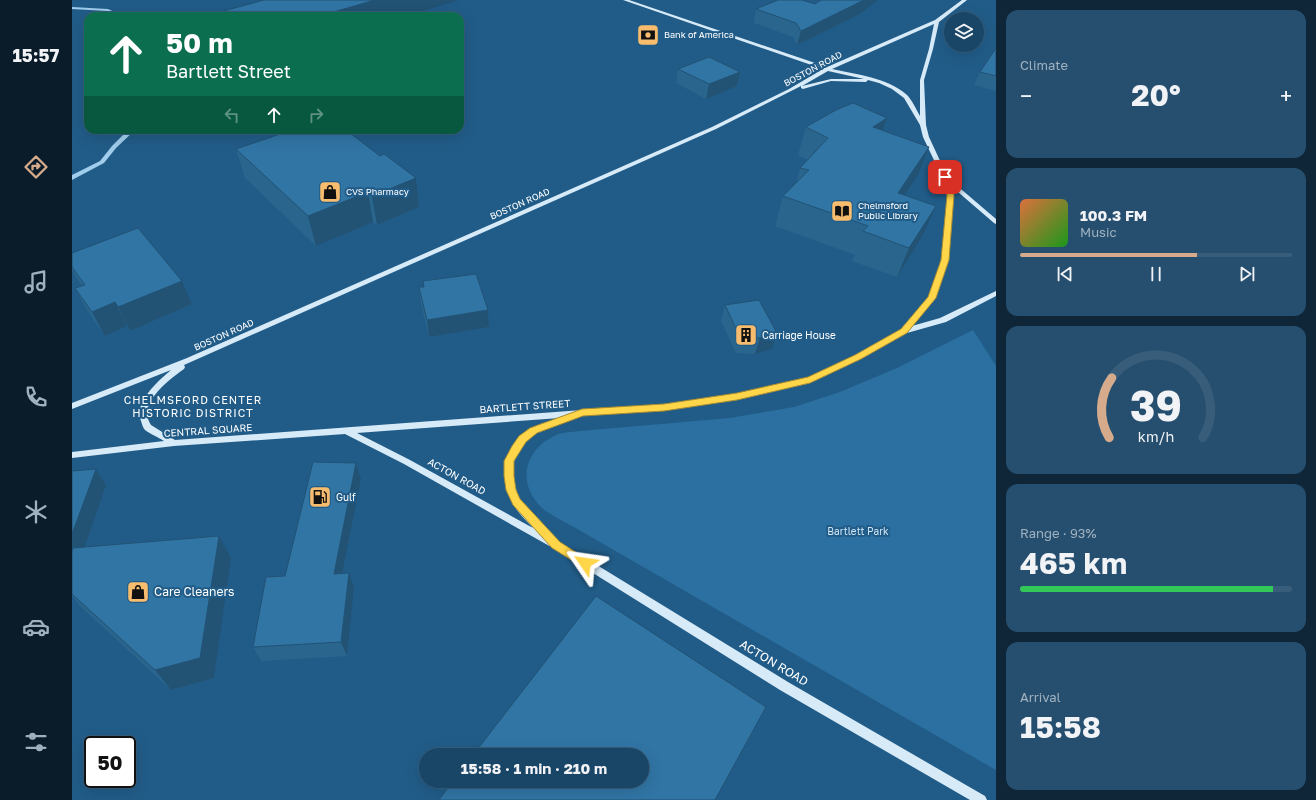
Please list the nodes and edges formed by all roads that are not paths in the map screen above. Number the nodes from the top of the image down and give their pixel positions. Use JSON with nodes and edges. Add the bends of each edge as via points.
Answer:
{"nodes":[{"id":1,"x":625,"y":0,"type":"edge"},
{"id":2,"x":965,"y":0,"type":"edge"},
{"id":3,"x":936,"y":22,"type":"junction"},
{"id":4,"x":827,"y":70,"type":"junction"},
{"id":5,"x":881,"y":82,"type":"junction"},
{"id":6,"x":792,"y":90,"type":"junction"},
{"id":7,"x":923,"y":125,"type":"junction"},
{"id":8,"x":945,"y":177,"type":"junction"},
{"id":9,"x":996,"y":222,"type":"edge"},
{"id":10,"x":996,"y":293,"type":"edge"},
{"id":11,"x":904,"y":331,"type":"junction"},
{"id":12,"x":190,"y":360,"type":"junction"},
{"id":13,"x":72,"y":406,"type":"edge"},
{"id":14,"x":582,"y":413,"type":"junction"},
{"id":15,"x":346,"y":431,"type":"junction"},
{"id":16,"x":174,"y":443,"type":"junction"},
{"id":17,"x":72,"y":455,"type":"edge"},
{"id":18,"x":556,"y":545,"type":"junction"},
{"id":19,"x":981,"y":800,"type":"edge"}],
"edges":[{"from":1,"to":4,"type":"main road"},
{"from":2,"to":3,"type":"main road","name":"BOSTON ROAD"},
{"from":3,"to":4,"type":"main road","name":"BOSTON ROAD"},
{"from":3,"to":7,"type":"main road","via":[[932,49],[922,80]]},
{"from":4,"to":5,"type":"main road"},
{"from":4,"to":6,"type":"main road","name":"BOSTON ROAD"},
{"from":5,"to":6,"type":"main road","via":[[831,80]]},
{"from":5,"to":7,"type":"main road","via":[[906,97]]},
{"from":6,"to":12,"type":"main road","name":"BOSTON ROAD","via":[[714,128]]},
{"from":7,"to":8,"type":"main road"},
{"from":8,"to":9,"type":"main road"},
{"from":8,"to":11,"type":"main road","via":[[951,195],[945,260],[932,298]]},
{"from":10,"to":11,"type":"main road","name":"BARTLETT STREET","via":[[944,320]]},
{"from":11,"to":14,"type":"main road","name":"BARTLETT STREET","via":[[810,380],[737,397],[664,407]]},
{"from":12,"to":13,"type":"main road","name":"BOSTON ROAD"},
{"from":12,"to":16,"type":"main road","via":[[164,379],[150,397],[143,415],[147,427]]},
{"from":14,"to":15,"type":"main road","name":"BARTLETT STREET"},
{"from":14,"to":18,"type":"main road","name":"ACTON ROAD","via":[[533,431],[522,439],[509,461],[511,490],[517,502]]},
{"from":15,"to":16,"type":"main road","name":"CENTRAL SQUARE"},
{"from":15,"to":18,"type":"main road","name":"ACTON ROAD"},
{"from":16,"to":17,"type":"main road","name":"CENTRAL SQUARE"},
{"from":18,"to":19,"type":"main road","name":"ACTON ROAD","via":[[784,686]]}]}
